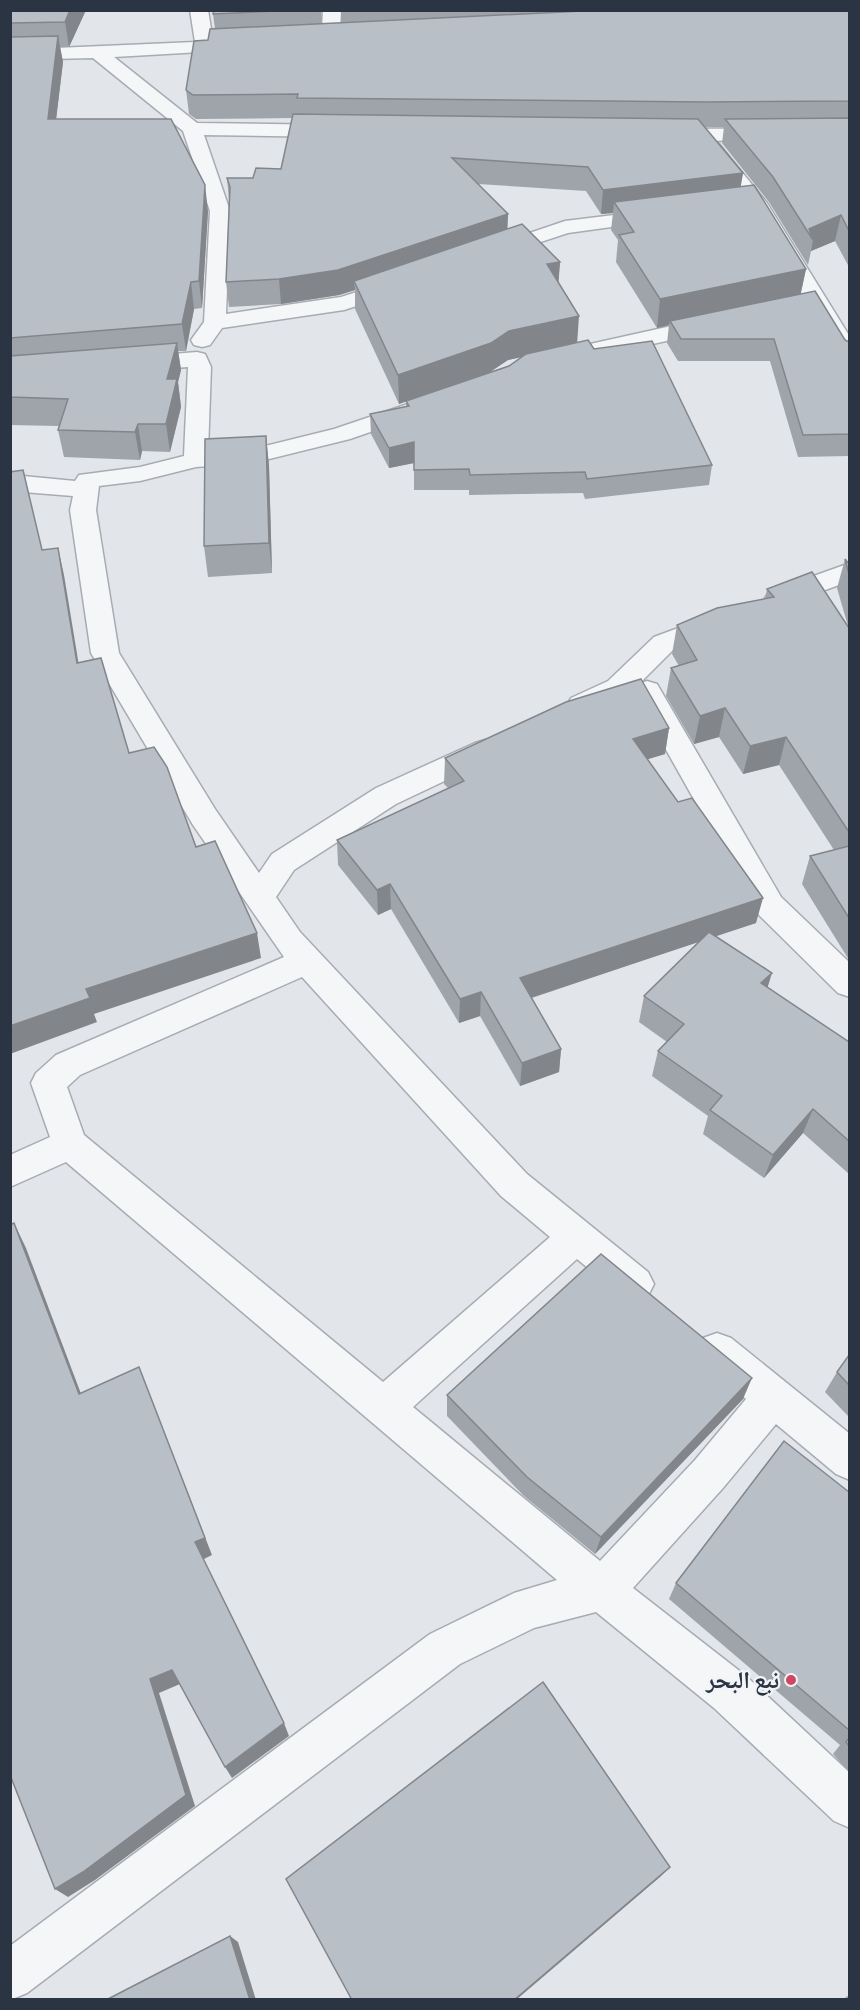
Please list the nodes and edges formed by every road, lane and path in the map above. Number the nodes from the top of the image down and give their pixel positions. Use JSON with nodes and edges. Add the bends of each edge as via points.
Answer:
{"nodes":[{"id":1,"x":199,"y":10,"type":"edge"},
{"id":2,"x":332,"y":10,"type":"edge"},
{"id":3,"x":331,"y":30,"type":"edge"},
{"id":4,"x":348,"y":40,"type":"edge"},
{"id":5,"x":312,"y":41,"type":"edge"},
{"id":6,"x":253,"y":44,"type":"edge"},
{"id":7,"x":205,"y":47,"type":"junction"},
{"id":8,"x":99,"y":54,"type":"junction"},
{"id":9,"x":10,"y":55,"type":"edge"},
{"id":10,"x":192,"y":129,"type":"junction"},
{"id":11,"x":358,"y":131,"type":"edge"},
{"id":12,"x":642,"y":134,"type":"edge"},
{"id":13,"x":849,"y":134,"type":"edge"},
{"id":14,"x":702,"y":135,"type":"junction"},
{"id":15,"x":757,"y":203,"type":"junction"},
{"id":16,"x":735,"y":206,"type":"edge"},
{"id":17,"x":678,"y":213,"type":"edge"},
{"id":18,"x":477,"y":258,"type":"edge"},
{"id":19,"x":421,"y":277,"type":"edge"},
{"id":20,"x":736,"y":319,"type":"edge"},
{"id":21,"x":215,"y":322,"type":"junction"},
{"id":22,"x":849,"y":356,"type":"edge"},
{"id":23,"x":197,"y":359,"type":"junction"},
{"id":24,"x":539,"y":362,"type":"edge"},
{"id":25,"x":114,"y":366,"type":"edge"},
{"id":26,"x":443,"y":399,"type":"edge"},
{"id":27,"x":196,"y":460,"type":"junction"},
{"id":28,"x":10,"y":487,"type":"edge"},
{"id":29,"x":86,"y":490,"type":"junction"},
{"id":30,"x":849,"y":571,"type":"edge"},
{"id":31,"x":635,"y":671,"type":"junction"},
{"id":32,"x":555,"y":717,"type":"edge"},
{"id":33,"x":513,"y":737,"type":"edge"},
{"id":34,"x":259,"y":898,"type":"junction"},
{"id":35,"x":307,"y":961,"type":"junction"},
{"id":36,"x":849,"y":984,"type":"edge"},
{"id":37,"x":70,"y":1144,"type":"junction"},
{"id":38,"x":10,"y":1172,"type":"edge"},
{"id":39,"x":577,"y":1236,"type":"junction"},
{"id":40,"x":657,"y":1302,"type":"edge"},
{"id":41,"x":693,"y":1331,"type":"edge"},
{"id":42,"x":773,"y":1397,"type":"junction"},
{"id":43,"x":385,"y":1406,"type":"junction"},
{"id":44,"x":849,"y":1460,"type":"edge"},
{"id":45,"x":602,"y":1590,"type":"junction"},
{"id":46,"x":849,"y":1805,"type":"edge"},
{"id":47,"x":10,"y":1976,"type":"edge"}],
"edges":[{"from":1,"to":7,"type":"street"},
{"from":2,"to":3,"type":"street"},
{"from":4,"to":5,"type":"street"},
{"from":6,"to":7,"type":"street"},
{"from":7,"to":8,"type":"street"},
{"from":8,"to":9,"type":"street"},
{"from":8,"to":10,"type":"street"},
{"from":10,"to":11,"type":"street"},
{"from":10,"to":21,"type":"street","via":[[220,211]]},
{"from":12,"to":14,"type":"street"},
{"from":13,"to":14,"type":"street"},
{"from":14,"to":15,"type":"street"},
{"from":15,"to":16,"type":"street"},
{"from":15,"to":22,"type":"street","via":[[805,304]]},
{"from":17,"to":18,"type":"street","via":[[565,227]]},
{"from":19,"to":21,"type":"street","via":[[344,303]]},
{"from":20,"to":24,"type":"street"},
{"from":21,"to":23,"type":"street","via":[[194,351]]},
{"from":23,"to":25,"type":"street"},
{"from":23,"to":27,"type":"street","via":[[200,367]]},
{"from":26,"to":27,"type":"street","via":[[342,434],[275,451]]},
{"from":27,"to":29,"type":"street","via":[[140,474],[88,480]]},
{"from":28,"to":29,"type":"street","via":[[23,484]]},
{"from":29,"to":34,"type":"street","via":[[83,510],[105,653],[204,817]]},
{"from":30,"to":31,"type":"street","via":[[664,643]]},
{"from":31,"to":32,"type":"street","via":[[618,688]]},
{"from":31,"to":36,"type":"street","via":[[770,906]]},
{"from":33,"to":34,"type":"street","via":[[386,796],[283,862]]},
{"from":34,"to":35,"type":"street"},
{"from":35,"to":37,"type":"street","via":[[68,1065],[48,1083]]},
{"from":35,"to":39,"type":"street","via":[[514,1185]]},
{"from":37,"to":38,"type":"street"},
{"from":37,"to":43,"type":"street"},
{"from":39,"to":40,"type":"street"},
{"from":39,"to":43,"type":"street"},
{"from":41,"to":42,"type":"street"},
{"from":42,"to":44,"type":"street"},
{"from":42,"to":45,"type":"street","via":[[709,1474]]},
{"from":43,"to":45,"type":"street"},
{"from":45,"to":46,"type":"street","via":[[730,1692]]},
{"from":45,"to":47,"type":"street","via":[[529,1608],[445,1649]]}]}
